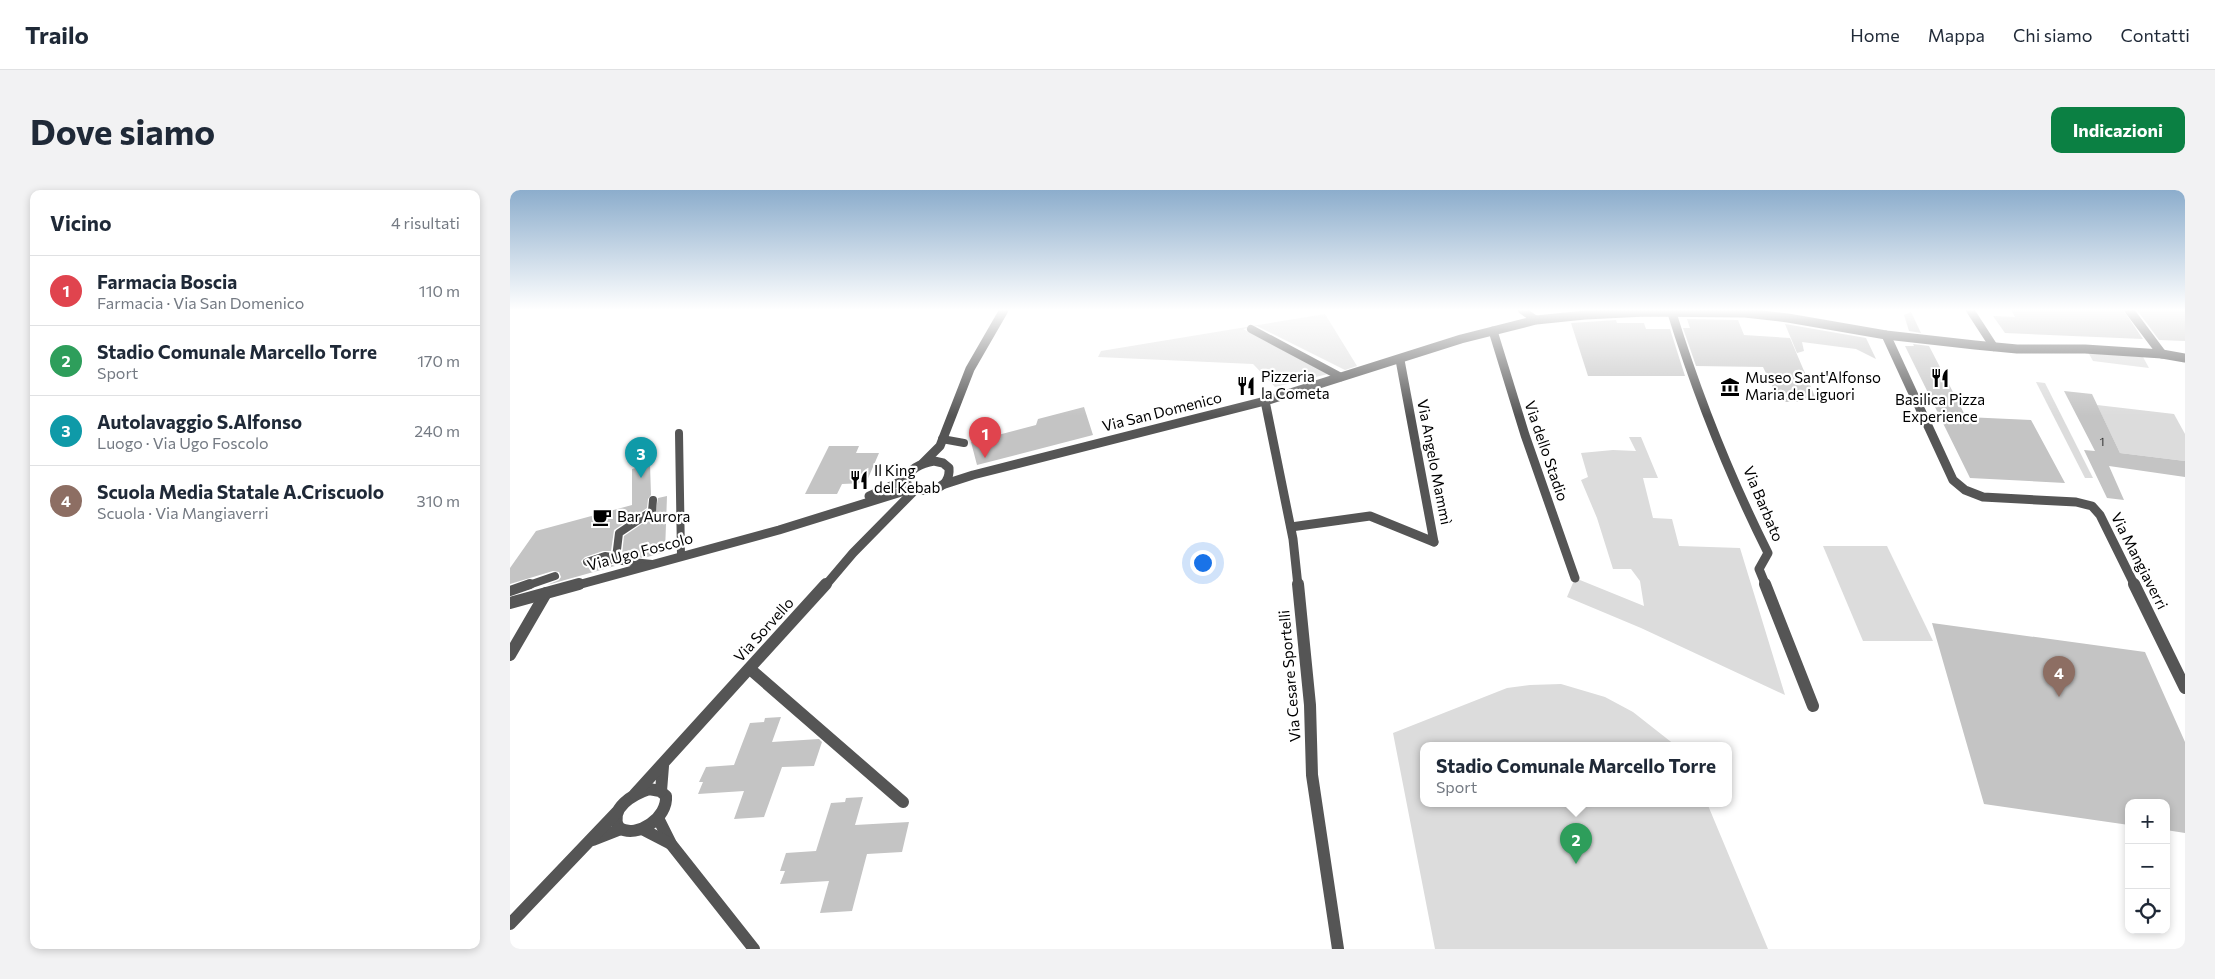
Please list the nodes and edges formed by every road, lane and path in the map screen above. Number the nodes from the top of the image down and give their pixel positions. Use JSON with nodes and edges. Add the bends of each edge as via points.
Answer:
{"nodes":[{"id":1,"x":984,"y":345,"type":"edge"},
{"id":2,"x":1282,"y":345,"type":"edge"},
{"id":3,"x":1447,"y":345,"type":"edge"},
{"id":4,"x":1498,"y":345,"type":"edge"},
{"id":5,"x":1682,"y":345,"type":"edge"},
{"id":6,"x":1891,"y":345,"type":"edge"},
{"id":7,"x":1980,"y":345,"type":"edge"},
{"id":8,"x":2156,"y":345,"type":"edge"},
{"id":9,"x":1994,"y":347,"type":"joint"},
{"id":10,"x":2162,"y":354,"type":"junction"},
{"id":11,"x":2185,"y":358,"type":"edge"},
{"id":12,"x":1400,"y":360,"type":"junction"},
{"id":13,"x":1341,"y":377,"type":"junction"},
{"id":14,"x":1265,"y":401,"type":"junction"},
{"id":15,"x":678,"y":433,"type":"dead end"},
{"id":16,"x":941,"y":443,"type":"junction"},
{"id":17,"x":964,"y":443,"type":"dead end"},
{"id":18,"x":923,"y":463,"type":"junction"},
{"id":19,"x":943,"y":463,"type":"junction"},
{"id":20,"x":950,"y":472,"type":"junction"},
{"id":21,"x":973,"y":475,"type":"junction"},
{"id":22,"x":906,"y":479,"type":"junction"},
{"id":23,"x":942,"y":485,"type":"junction"},
{"id":24,"x":913,"y":490,"type":"junction"},
{"id":25,"x":928,"y":491,"type":"junction"},
{"id":26,"x":653,"y":500,"type":"dead end"},
{"id":27,"x":842,"y":510,"type":"junction"},
{"id":28,"x":891,"y":516,"type":"junction"},
{"id":29,"x":1291,"y":527,"type":"junction"},
{"id":30,"x":681,"y":556,"type":"junction"},
{"id":31,"x":616,"y":558,"type":"junction"},
{"id":32,"x":587,"y":564,"type":"dead end"},
{"id":33,"x":652,"y":564,"type":"junction"},
{"id":34,"x":556,"y":573,"type":"dead end"},
{"id":35,"x":1575,"y":578,"type":"dead end"},
{"id":36,"x":512,"y":589,"type":"edge"},
{"id":37,"x":546,"y":593,"type":"junction"},
{"id":38,"x":510,"y":603,"type":"edge"},
{"id":39,"x":510,"y":655,"type":"edge"},
{"id":40,"x":750,"y":669,"type":"junction"},
{"id":41,"x":2185,"y":688,"type":"edge"},
{"id":42,"x":1813,"y":706,"type":"dead end"},
{"id":43,"x":663,"y":766,"type":"junction"},
{"id":44,"x":661,"y":791,"type":"junction"},
{"id":45,"x":635,"y":794,"type":"junction"},
{"id":46,"x":903,"y":802,"type":"dead end"},
{"id":47,"x":617,"y":812,"type":"junction"},
{"id":48,"x":658,"y":818,"type":"junction"},
{"id":49,"x":621,"y":829,"type":"junction"},
{"id":50,"x":642,"y":829,"type":"junction"},
{"id":51,"x":587,"y":843,"type":"junction"},
{"id":52,"x":671,"y":844,"type":"junction"},
{"id":53,"x":510,"y":924,"type":"edge"},
{"id":54,"x":754,"y":949,"type":"edge"},
{"id":55,"x":1338,"y":949,"type":"edge"}],
"edges":[{"from":1,"to":16,"type":"street","via":[[970,369]]},
{"from":2,"to":13,"type":"lane"},
{"from":3,"to":12,"type":"street","name":"Via San Domenico"},
{"from":4,"to":35,"type":"street","name":"Via dello Stadio"},
{"from":5,"to":42,"type":"street","name":"Via Barbato","via":[[1749,515],[1768,553],[1759,570]]},
{"from":6,"to":41,"type":"street","name":"Via Mangiaverri","via":[[1953,480],[1965,490],[1983,497],[2076,502],[2092,506],[2100,515]]},
{"from":7,"to":9,"type":"street","name":"Via San Domenico"},
{"from":8,"to":10,"type":"street"},
{"from":9,"to":10,"type":"street","name":"Via San Domenico"},
{"from":10,"to":11,"type":"street","name":"Via San Domenico"},
{"from":12,"to":13,"type":"street","name":"Via San Domenico"},
{"from":12,"to":29,"type":"street","name":"Via Angelo Mammì","via":[[1434,542],[1370,516]]},
{"from":13,"to":14,"type":"street","name":"Via San Domenico"},
{"from":14,"to":21,"type":"street","name":"Via San Domenico"},
{"from":14,"to":29,"type":"street","name":"Via Cesare Sportelli"},
{"from":15,"to":30,"type":"lane"},
{"from":16,"to":17,"type":"lane"},
{"from":16,"to":18,"type":"street"},
{"from":16,"to":19,"type":"street"},
{"from":18,"to":19,"type":"street"},
{"from":18,"to":22,"type":"street"},
{"from":19,"to":20,"type":"street"},
{"from":20,"to":21,"type":"street","name":"Via San Domenico"},
{"from":20,"to":23,"type":"street"},
{"from":21,"to":23,"type":"street","name":"Via San Domenico"},
{"from":22,"to":24,"type":"street"},
{"from":22,"to":27,"type":"street"},
{"from":23,"to":25,"type":"street"},
{"from":24,"to":25,"type":"street"},
{"from":24,"to":27,"type":"street"},
{"from":24,"to":28,"type":"street","name":"Via Sorvello"},
{"from":25,"to":28,"type":"street","name":"Via Sorvello"},
{"from":26,"to":31,"type":"lane","via":[[652,511],[619,533]]},
{"from":27,"to":30,"type":"street","name":"Via Ugo Foscolo"},
{"from":28,"to":40,"type":"street","name":"Via Sorvello","via":[[853,553]]},
{"from":29,"to":55,"type":"street","name":"Via Cesare Sportelli","via":[[1310,705],[1312,775]]},
{"from":30,"to":33,"type":"street","name":"Via Ugo Foscolo"},
{"from":31,"to":32,"type":"lane"},
{"from":31,"to":33,"type":"lane"},
{"from":33,"to":37,"type":"street","name":"Via Ugo Foscolo"},
{"from":34,"to":36,"type":"lane","via":[[529,578]]},
{"from":37,"to":38,"type":"street","name":"Via Ugo Foscolo"},
{"from":37,"to":39,"type":"street"},
{"from":40,"to":43,"type":"street","name":"Via Sorvello"},
{"from":40,"to":46,"type":"street"},
{"from":43,"to":44,"type":"street"},
{"from":43,"to":45,"type":"street","name":"Via Sorvello"},
{"from":44,"to":45,"type":"street","via":[[649,789]]},
{"from":44,"to":48,"type":"street","via":[[667,800]]},
{"from":45,"to":47,"type":"street","name":"Via Sorvello"},
{"from":47,"to":49,"type":"street","via":[[617,825]]},
{"from":47,"to":51,"type":"street","name":"Via Sorvello"},
{"from":48,"to":50,"type":"street"},
{"from":48,"to":52,"type":"street"},
{"from":49,"to":50,"type":"street","name":"Via Sorvello"},
{"from":49,"to":51,"type":"street","name":"Via Sorvello"},
{"from":50,"to":52,"type":"street"},
{"from":51,"to":53,"type":"street","name":"Via Sorvello"},
{"from":52,"to":54,"type":"street"}]}
